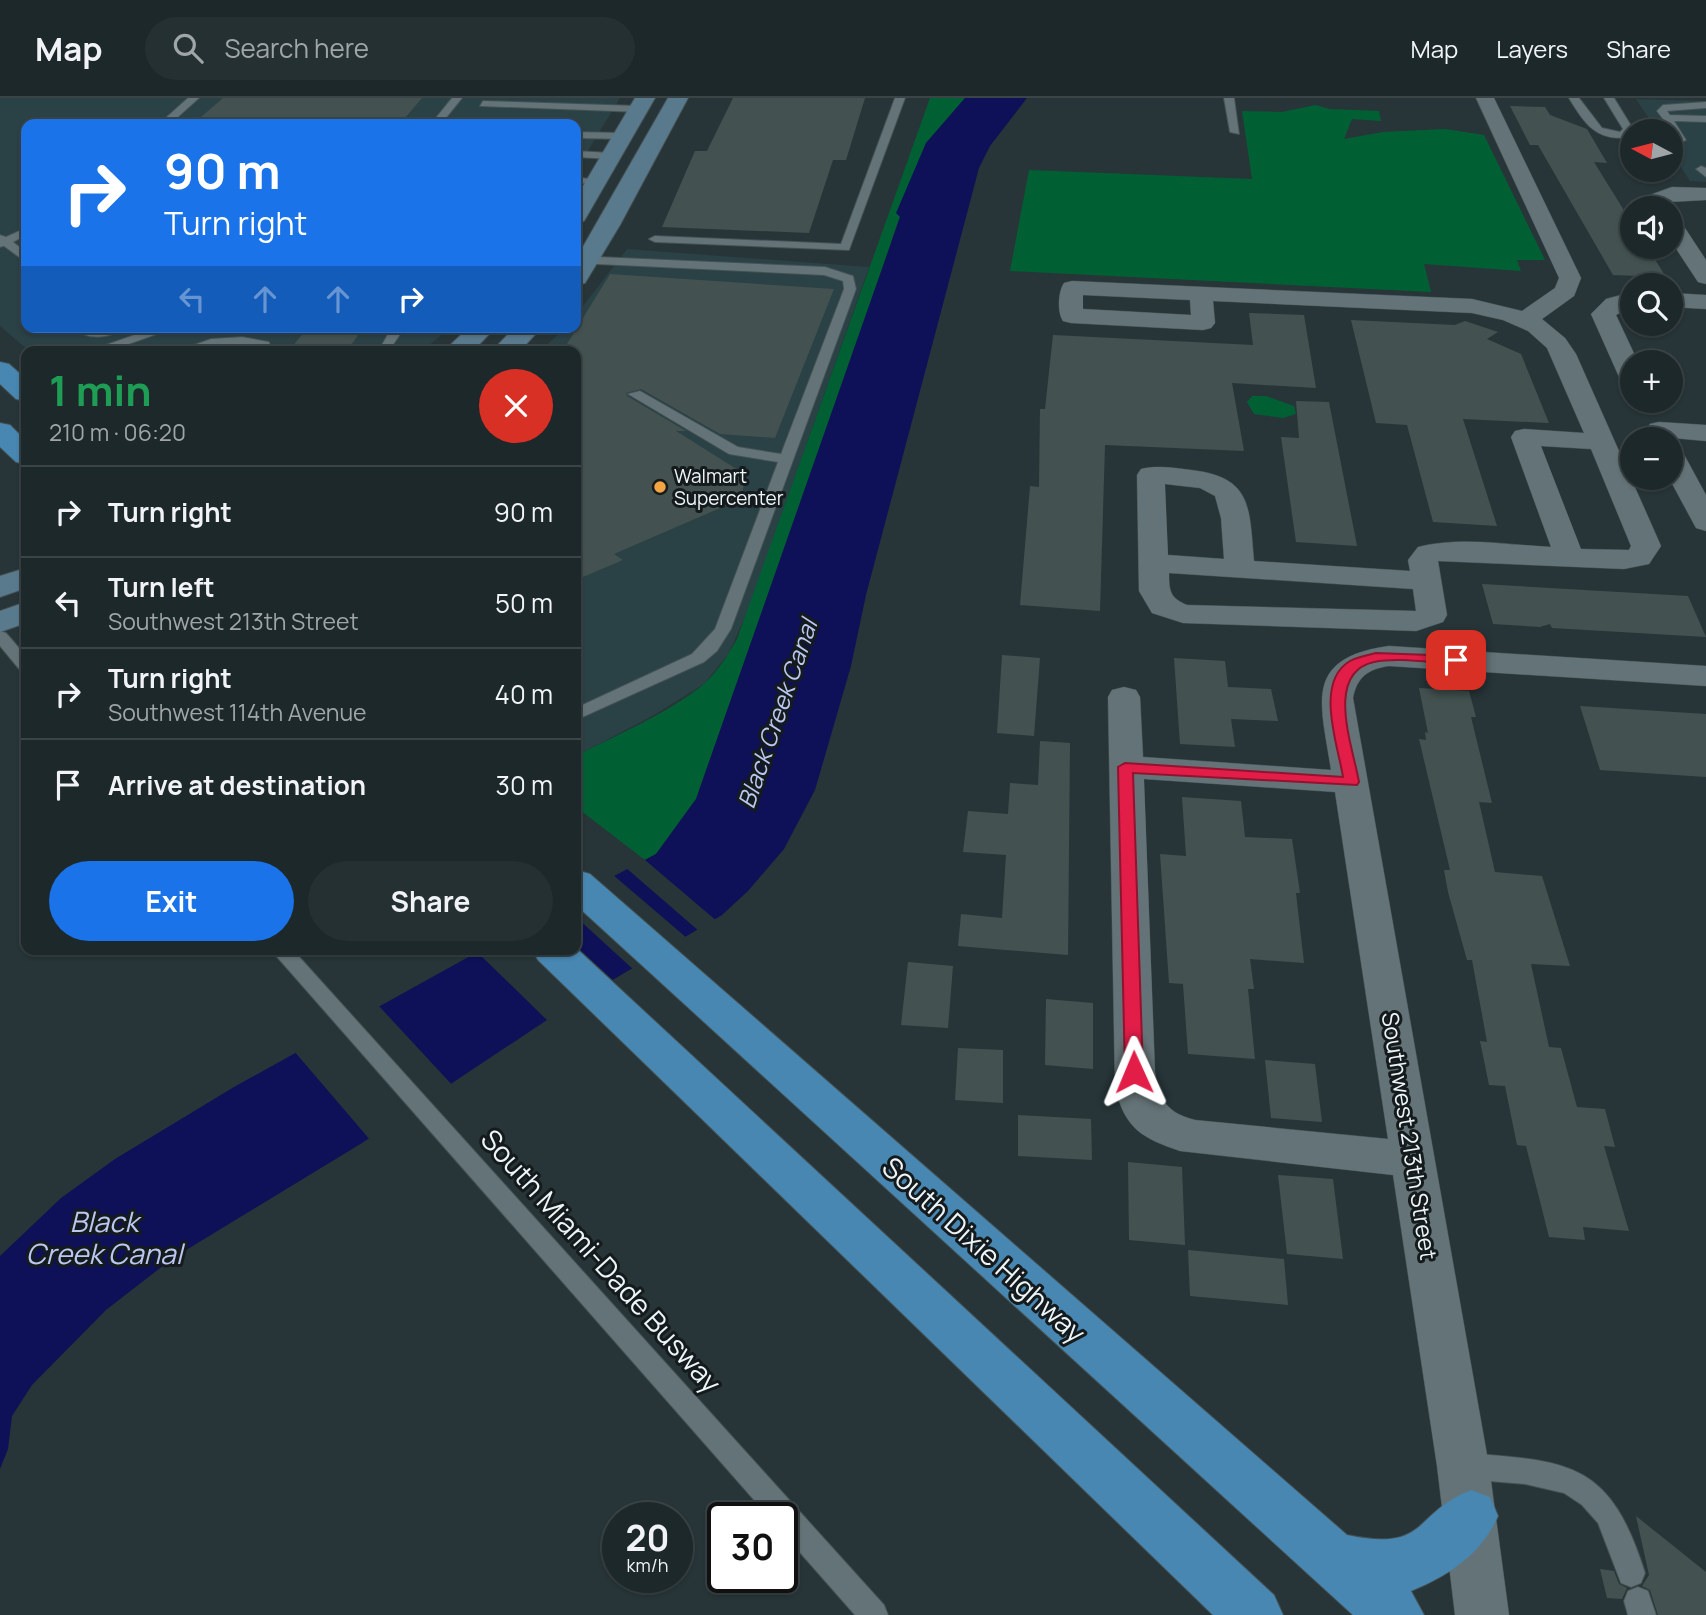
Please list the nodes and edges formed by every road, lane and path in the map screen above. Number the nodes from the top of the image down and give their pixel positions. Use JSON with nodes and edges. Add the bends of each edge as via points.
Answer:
{"nodes":[{"id":1,"x":194,"y":98,"type":"edge"},
{"id":2,"x":457,"y":98,"type":"edge"},
{"id":3,"x":678,"y":98,"type":"edge"},
{"id":4,"x":900,"y":98,"type":"edge"},
{"id":5,"x":1229,"y":98,"type":"edge"},
{"id":6,"x":1485,"y":98,"type":"edge"},
{"id":7,"x":1574,"y":98,"type":"edge"},
{"id":8,"x":1609,"y":98,"type":"edge"},
{"id":9,"x":483,"y":104,"type":"dead end"},
{"id":10,"x":642,"y":104,"type":"edge"},
{"id":11,"x":1706,"y":107,"type":"edge"},
{"id":12,"x":1667,"y":112,"type":"junction"},
{"id":13,"x":170,"y":119,"type":"edge"},
{"id":14,"x":440,"y":119,"type":"edge"},
{"id":15,"x":1670,"y":119,"type":"edge"},
{"id":16,"x":1706,"y":119,"type":"edge"},
{"id":17,"x":1235,"y":132,"type":"dead end"},
{"id":18,"x":581,"y":135,"type":"edge"},
{"id":19,"x":623,"y":136,"type":"junction"},
{"id":20,"x":581,"y":154,"type":"edge"},
{"id":21,"x":612,"y":156,"type":"junction"},
{"id":22,"x":586,"y":180,"type":"edge"},
{"id":23,"x":1706,"y":194,"type":"edge"},
{"id":24,"x":1661,"y":196,"type":"edge"},
{"id":25,"x":581,"y":198,"type":"edge"},
{"id":26,"x":21,"y":233,"type":"edge"},
{"id":27,"x":1683,"y":234,"type":"edge"},
{"id":28,"x":655,"y":239,"type":"dead end"},
{"id":29,"x":2,"y":241,"type":"edge"},
{"id":30,"x":1683,"y":241,"type":"edge"},
{"id":31,"x":1706,"y":242,"type":"edge"},
{"id":32,"x":21,"y":255,"type":"edge"},
{"id":33,"x":581,"y":264,"type":"edge"},
{"id":34,"x":700,"y":265,"type":"junction"},
{"id":35,"x":581,"y":266,"type":"edge"},
{"id":36,"x":1706,"y":277,"type":"edge"},
{"id":37,"x":694,"y":279,"type":"dead end"},
{"id":38,"x":1202,"y":293,"type":"dead end"},
{"id":39,"x":1683,"y":301,"type":"edge"},
{"id":40,"x":1706,"y":302,"type":"edge"},
{"id":41,"x":1620,"y":304,"type":"edge"},
{"id":42,"x":1524,"y":321,"type":"junction"},
{"id":43,"x":152,"y":333,"type":"edge"},
{"id":44,"x":477,"y":333,"type":"edge"},
{"id":45,"x":524,"y":333,"type":"edge"},
{"id":46,"x":111,"y":346,"type":"edge"},
{"id":47,"x":199,"y":346,"type":"edge"},
{"id":48,"x":264,"y":346,"type":"edge"},
{"id":49,"x":463,"y":346,"type":"edge"},
{"id":50,"x":512,"y":346,"type":"edge"},
{"id":51,"x":1620,"y":353,"type":"edge"},
{"id":52,"x":635,"y":394,"type":"dead end"},
{"id":53,"x":0,"y":431,"type":"edge"},
{"id":54,"x":1706,"y":433,"type":"edge"},
{"id":55,"x":1683,"y":434,"type":"edge"},
{"id":56,"x":1602,"y":442,"type":"junction"},
{"id":57,"x":21,"y":451,"type":"edge"},
{"id":58,"x":785,"y":459,"type":"junction"},
{"id":59,"x":1683,"y":478,"type":"edge"},
{"id":60,"x":1706,"y":522,"type":"edge"},
{"id":61,"x":1570,"y":559,"type":"junction"},
{"id":62,"x":1153,"y":564,"type":"junction"},
{"id":63,"x":1240,"y":569,"type":"junction"},
{"id":64,"x":21,"y":580,"type":"edge"},
{"id":65,"x":1427,"y":581,"type":"junction"},
{"id":66,"x":0,"y":587,"type":"edge"},
{"id":67,"x":21,"y":614,"type":"edge"},
{"id":68,"x":0,"y":622,"type":"edge"},
{"id":69,"x":0,"y":636,"type":"edge"},
{"id":70,"x":21,"y":660,"type":"edge"},
{"id":71,"x":1706,"y":676,"type":"edge"},
{"id":72,"x":1124,"y":697,"type":"dead end"},
{"id":73,"x":581,"y":713,"type":"edge"},
{"id":74,"x":1125,"y":767,"type":"junction"},
{"id":75,"x":1352,"y":782,"type":"junction"},
{"id":76,"x":581,"y":888,"type":"edge"},
{"id":77,"x":285,"y":955,"type":"edge"},
{"id":78,"x":557,"y":955,"type":"edge"},
{"id":79,"x":1413,"y":1159,"type":"junction"},
{"id":80,"x":1467,"y":1491,"type":"junction"},
{"id":81,"x":1332,"y":1559,"type":"junction"},
{"id":82,"x":1631,"y":1573,"type":"dead end"},
{"id":83,"x":874,"y":1615,"type":"edge"},
{"id":84,"x":1254,"y":1615,"type":"edge"},
{"id":85,"x":1395,"y":1615,"type":"edge"},
{"id":86,"x":1482,"y":1615,"type":"edge"}],
"edges":[{"from":1,"to":13,"type":"lane"},
{"from":2,"to":14,"type":"lane"},
{"from":3,"to":33,"type":"main road"},
{"from":4,"to":28,"type":"lane","via":[[845,248]]},
{"from":5,"to":17,"type":"lane"},
{"from":6,"to":42,"type":"street","via":[[1570,278],[1566,291]]},
{"from":7,"to":8,"type":"lane","via":[[1594,130],[1625,135],[1628,129]]},
{"from":9,"to":10,"type":"lane"},
{"from":10,"to":19,"type":"main road"},
{"from":11,"to":12,"type":"lane"},
{"from":12,"to":15,"type":"lane"},
{"from":12,"to":16,"type":"lane"},
{"from":18,"to":19,"type":"lane"},
{"from":19,"to":21,"type":"main road"},
{"from":20,"to":21,"type":"lane"},
{"from":21,"to":22,"type":"main road"},
{"from":22,"to":25,"type":"main road"},
{"from":23,"to":24,"type":"street"},
{"from":26,"to":29,"type":"lane"},
{"from":27,"to":31,"type":"street"},
{"from":29,"to":32,"type":"lane"},
{"from":30,"to":36,"type":"street"},
{"from":34,"to":35,"type":"lane"},
{"from":34,"to":37,"type":"lane"},
{"from":34,"to":58,"type":"lane","via":[[809,270],[849,279],[850,289]]},
{"from":38,"to":42,"type":"street","via":[[1472,306]]},
{"from":39,"to":40,"type":"street"},
{"from":41,"to":51,"type":"street","via":[[1605,311],[1603,318]]},
{"from":42,"to":56,"type":"street","via":[[1561,348]]},
{"from":43,"to":46,"type":"lane"},
{"from":44,"to":49,"type":"main road"},
{"from":45,"to":50,"type":"main road"},
{"from":47,"to":48,"type":"lane","via":[[234,340]]},
{"from":52,"to":58,"type":"lane","via":[[734,451]]},
{"from":53,"to":57,"type":"highway"},
{"from":54,"to":55,"type":"street"},
{"from":56,"to":61,"type":"street","via":[[1645,538],[1646,550],[1633,559]]},
{"from":56,"to":61,"type":"street","via":[[1524,437]]},
{"from":58,"to":73,"type":"lane","via":[[729,616],[715,641],[698,658]]},
{"from":59,"to":60,"type":"street"},
{"from":61,"to":65,"type":"street","via":[[1434,551],[1423,560]]},
{"from":62,"to":63,"type":"street"},
{"from":62,"to":63,"type":"street","via":[[1151,475],[1211,480],[1228,490],[1235,505]]},
{"from":62,"to":65,"type":"street","via":[[1157,600],[1183,614],[1416,622],[1432,615]]},
{"from":63,"to":65,"type":"street"},
{"from":64,"to":66,"type":"main road"},
{"from":67,"to":68,"type":"main road"},
{"from":69,"to":70,"type":"lane"},
{"from":71,"to":75,"type":"street","name":"Southwest 213th Street","via":[[1376,657],[1355,664],[1342,678],[1337,698]]},
{"from":72,"to":74,"type":"street"},
{"from":74,"to":75,"type":"street"},
{"from":74,"to":79,"type":"street","via":[[1134,1072],[1146,1118],[1195,1138]]},
{"from":75,"to":79,"type":"street","name":"Southwest 213th Street"},
{"from":76,"to":81,"type":"highway","name":"South Dixie Highway"},
{"from":77,"to":83,"type":"lane","name":"South Miami-Dade Busway"},
{"from":78,"to":84,"type":"highway"},
{"from":79,"to":80,"type":"street","name":"Southwest 213th Street"},
{"from":80,"to":81,"type":"highway","via":[[1436,1552],[1409,1566],[1381,1569]]},
{"from":80,"to":82,"type":"lane","via":[[1540,1472],[1572,1483],[1610,1513],[1623,1539]]},
{"from":80,"to":86,"type":"street","name":"Southwest 213th Street"},
{"from":81,"to":85,"type":"highway","name":"South Dixie Highway"}]}
